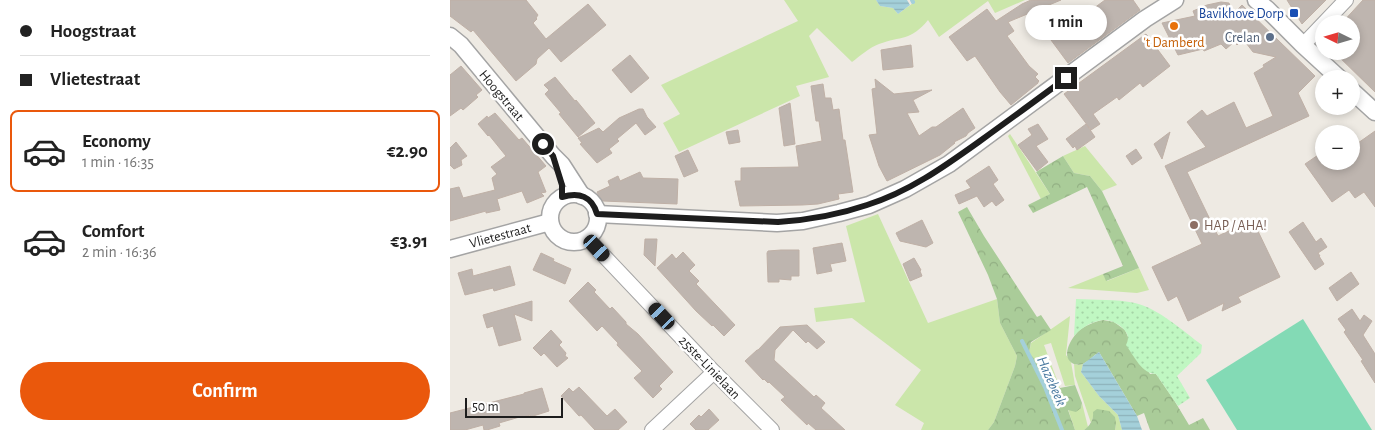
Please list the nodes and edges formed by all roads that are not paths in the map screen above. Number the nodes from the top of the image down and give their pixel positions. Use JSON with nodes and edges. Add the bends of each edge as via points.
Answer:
{"nodes":[{"id":1,"x":1175,"y":0,"type":"edge"},
{"id":2,"x":1256,"y":0,"type":"edge"},
{"id":3,"x":1346,"y":0,"type":"edge"},
{"id":4,"x":450,"y":36,"type":"edge"},
{"id":5,"x":1303,"y":45,"type":"junction"},
{"id":6,"x":1330,"y":70,"type":"edge"},
{"id":7,"x":1360,"y":98,"type":"edge"},
{"id":8,"x":1375,"y":112,"type":"edge"},
{"id":9,"x":553,"y":156,"type":"junction"},
{"id":10,"x":582,"y":196,"type":"junction"},
{"id":11,"x":562,"y":197,"type":"junction"},
{"id":12,"x":597,"y":214,"type":"junction"},
{"id":13,"x":550,"y":222,"type":"junction"},
{"id":14,"x":587,"y":238,"type":"junction"},
{"id":15,"x":450,"y":248,"type":"edge"},
{"id":16,"x":714,"y":372,"type":"junction"},
{"id":17,"x":652,"y":430,"type":"edge"},
{"id":18,"x":772,"y":430,"type":"edge"}],
"edges":[{"from":1,"to":12,"type":"street","via":[[949,164],[869,205],[803,220],[778,222]]},
{"from":2,"to":5,"type":"street"},
{"from":3,"to":5,"type":"street"},
{"from":4,"to":9,"type":"street","name":"Hoogstraat"},
{"from":5,"to":6,"type":"street"},
{"from":7,"to":8,"type":"street"},
{"from":9,"to":10,"type":"street","name":"Hoogstraat"},
{"from":9,"to":11,"type":"street","name":"Hoogstraat","via":[[562,185]]},
{"from":10,"to":11,"type":"street","via":[[570,194]]},
{"from":10,"to":12,"type":"street","via":[[592,203]]},
{"from":11,"to":13,"type":"street","via":[[552,207]]},
{"from":12,"to":14,"type":"street","via":[[596,227]]},
{"from":13,"to":14,"type":"street","via":[[553,230],[564,240],[572,242]]},
{"from":13,"to":15,"type":"street","name":"Vlietestraat"},
{"from":14,"to":16,"type":"street","name":"25ste-Linielaan"},
{"from":16,"to":17,"type":"street"},
{"from":16,"to":18,"type":"street","name":"25ste-Linielaan"}]}
